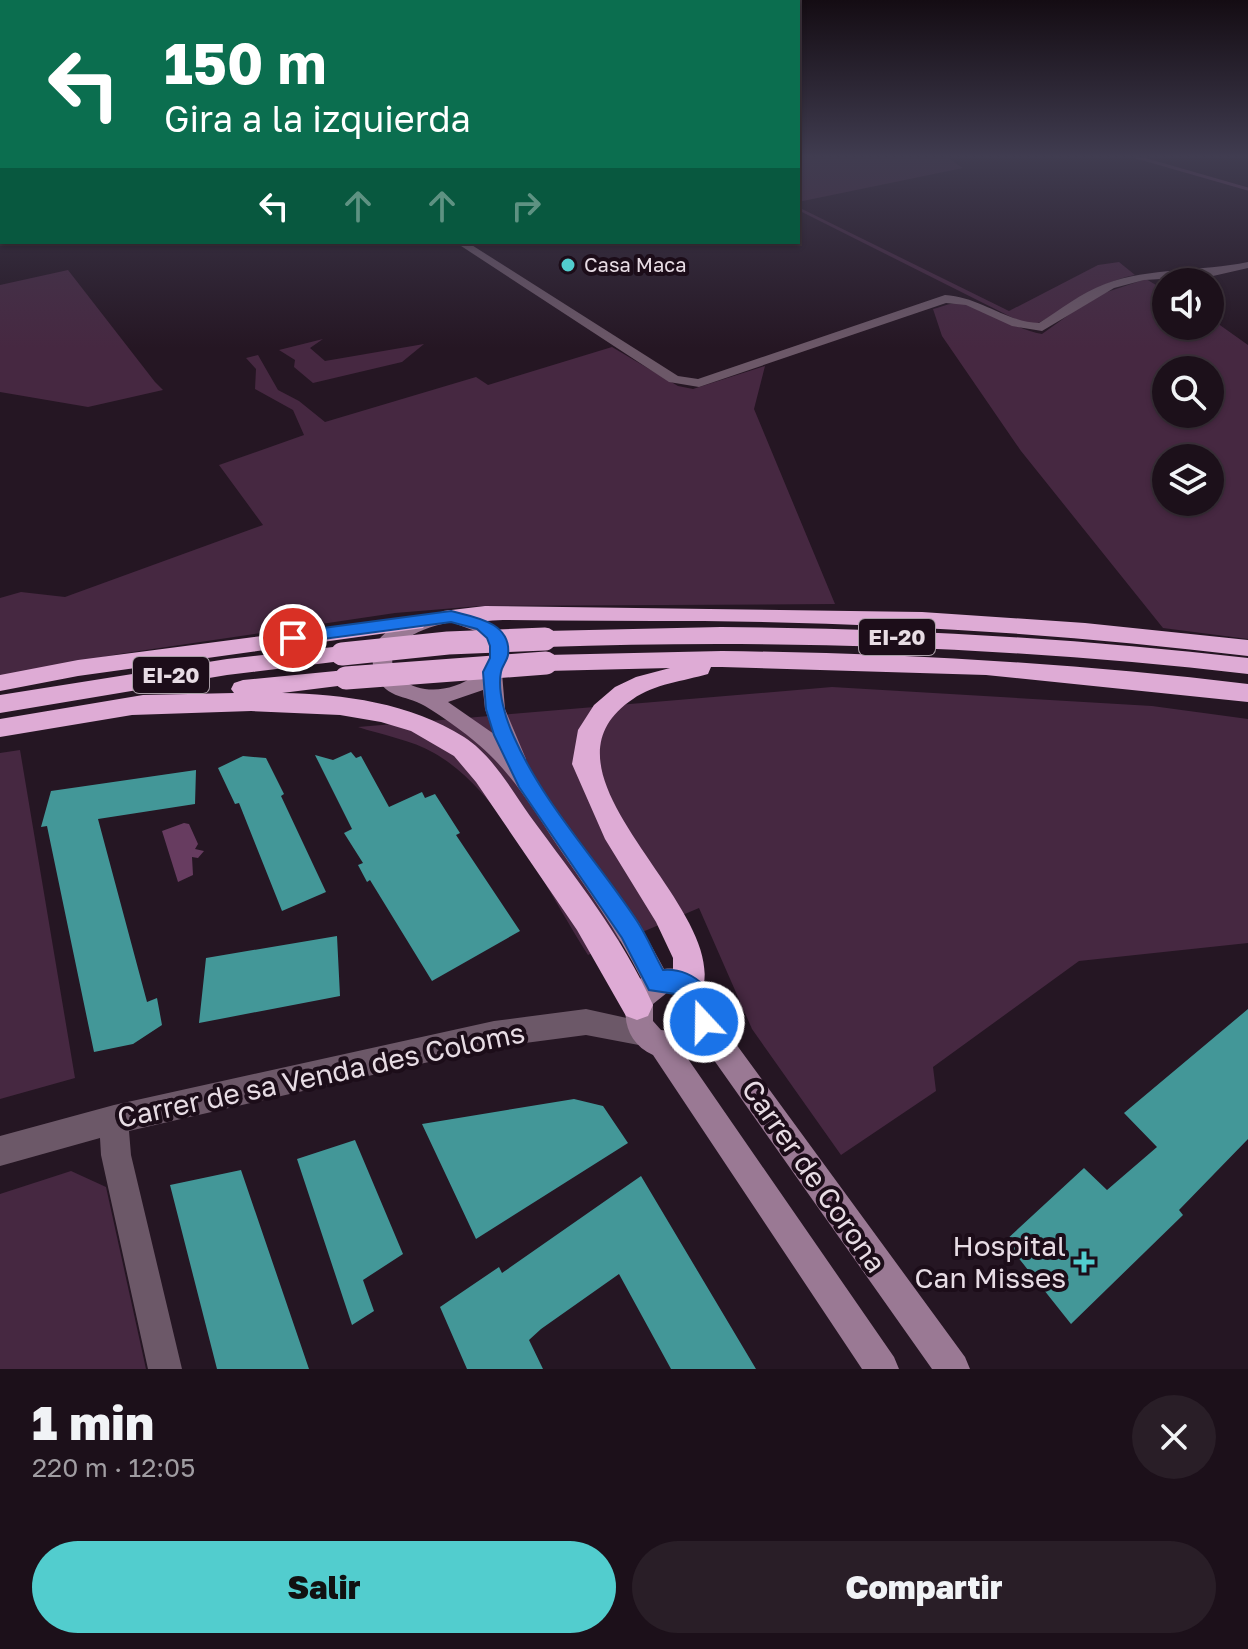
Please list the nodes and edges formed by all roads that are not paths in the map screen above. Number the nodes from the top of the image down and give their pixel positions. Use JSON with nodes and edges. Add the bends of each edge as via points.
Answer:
{"nodes":[{"id":1,"x":463,"y":244,"type":"edge"},
{"id":2,"x":1248,"y":265,"type":"edge"},
{"id":3,"x":451,"y":616,"type":"junction"},
{"id":4,"x":415,"y":623,"type":"junction"},
{"id":5,"x":1248,"y":648,"type":"edge"},
{"id":6,"x":736,"y":658,"type":"junction"},
{"id":7,"x":344,"y":666,"type":"junction"},
{"id":8,"x":1248,"y":666,"type":"edge"},
{"id":9,"x":492,"y":672,"type":"junction"},
{"id":10,"x":0,"y":683,"type":"edge"},
{"id":11,"x":1248,"y":693,"type":"edge"},
{"id":12,"x":427,"y":697,"type":"junction"},
{"id":13,"x":0,"y":704,"type":"edge"},
{"id":14,"x":128,"y":706,"type":"junction"},
{"id":15,"x":0,"y":728,"type":"edge"},
{"id":16,"x":526,"y":781,"type":"junction"},
{"id":17,"x":657,"y":982,"type":"junction"},
{"id":18,"x":689,"y":986,"type":"junction"},
{"id":19,"x":704,"y":1022,"type":"junction"},
{"id":20,"x":647,"y":1027,"type":"junction"},
{"id":21,"x":114,"y":1120,"type":"junction"},
{"id":22,"x":0,"y":1151,"type":"edge"},
{"id":23,"x":165,"y":1369,"type":"edge"},
{"id":24,"x":882,"y":1369,"type":"edge"},
{"id":25,"x":953,"y":1369,"type":"edge"}],
"edges":[{"from":1,"to":2,"type":"street","via":[[674,379],[699,383],[945,299],[972,301],[1016,324],[1042,327],[1110,286]]},
{"from":3,"to":4,"type":"street"},
{"from":3,"to":5,"type":"highway","via":[[923,619]]},
{"from":3,"to":9,"type":"street","via":[[483,625],[494,635],[499,658]]},
{"from":4,"to":10,"type":"highway"},
{"from":4,"to":12,"type":"street","via":[[385,647],[380,664],[390,682],[406,693]]},
{"from":6,"to":7,"type":"highway","number":"EI-20","bridge":true},
{"from":6,"to":11,"type":"highway","number":"EI-20","via":[[971,667]]},
{"from":6,"to":18,"type":"highway","via":[[624,693],[591,730],[585,764],[615,831],[689,958]]},
{"from":7,"to":8,"type":"highway","number":"EI-20","bridge":true,"via":[[448,643],[759,633],[1061,647]]},
{"from":7,"to":13,"type":"highway","number":"EI-20","via":[[227,667]]},
{"from":7,"to":14,"type":"highway","number":"EI-20"},
{"from":9,"to":12,"type":"street","via":[[472,687]]},
{"from":9,"to":16,"type":"street","via":[[495,709]]},
{"from":12,"to":16,"type":"street","via":[[488,740]]},
{"from":14,"to":15,"type":"highway","number":"EI-20"},
{"from":14,"to":20,"type":"highway","via":[[340,705],[423,725],[456,744],[485,773],[601,940]]},
{"from":16,"to":17,"type":"street","via":[[623,919]]},
{"from":17,"to":18,"type":"street"},
{"from":17,"to":20,"type":"street","via":[[641,995]]},
{"from":18,"to":19,"type":"street","via":[[702,1002]]},
{"from":19,"to":20,"type":"street","via":[[682,1044]]},
{"from":19,"to":25,"type":"street","name":"Carrer de Corona"},
{"from":20,"to":21,"type":"street","name":"Carrer de sa Venda des Coloms","via":[[586,1022],[509,1032]]},
{"from":20,"to":24,"type":"street","name":"Carrer de Corona"},
{"from":21,"to":22,"type":"street","name":"Carrer de sa Venda des Coloms"},
{"from":21,"to":23,"type":"street","via":[[116,1155]]}]}
